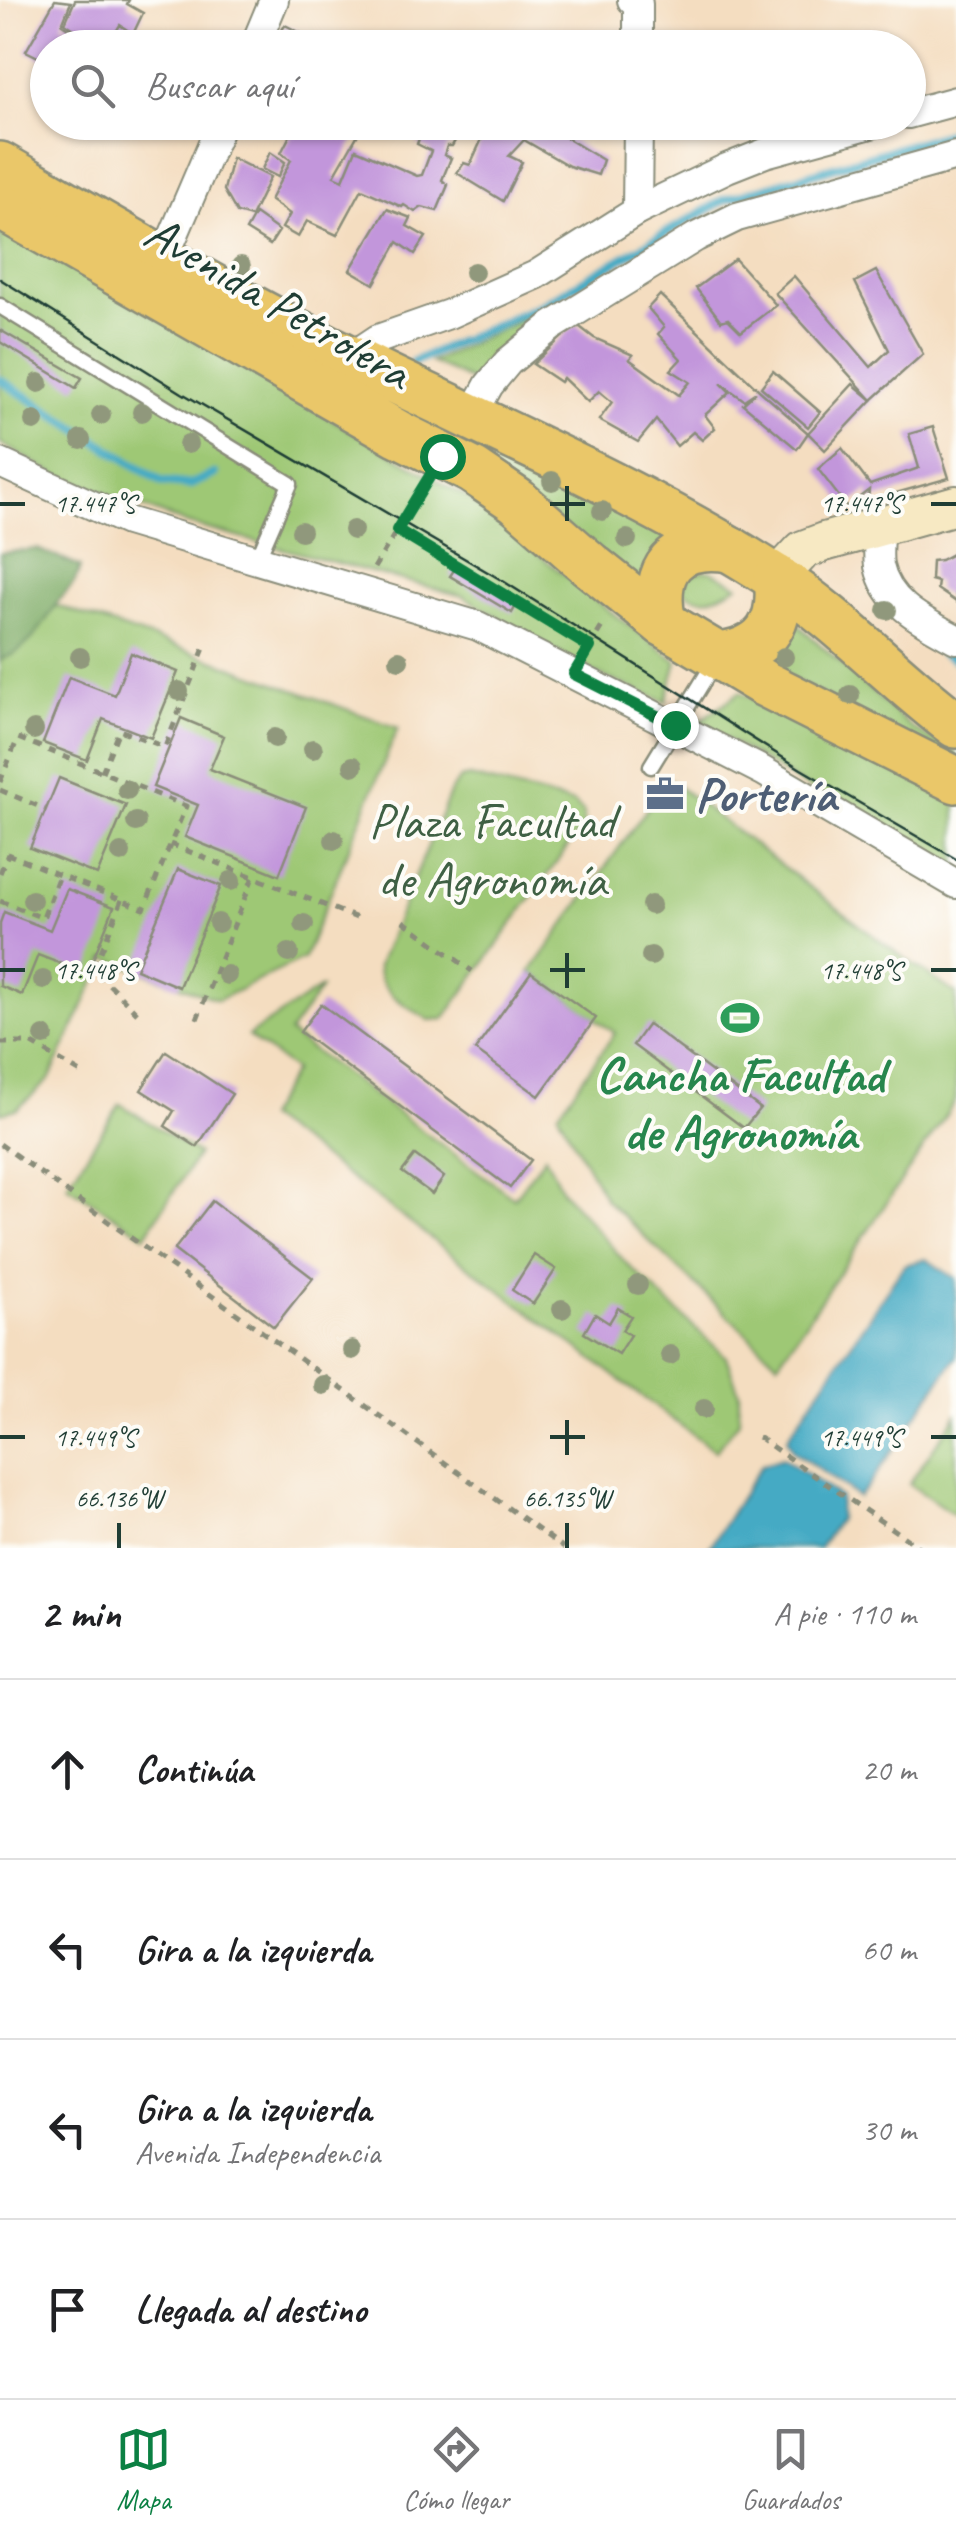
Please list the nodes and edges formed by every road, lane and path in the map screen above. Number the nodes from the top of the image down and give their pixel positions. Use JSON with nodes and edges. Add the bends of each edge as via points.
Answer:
{"nodes":[{"id":1,"x":274,"y":0,"type":"edge"},
{"id":2,"x":632,"y":0,"type":"edge"},
{"id":3,"x":262,"y":30,"type":"edge"},
{"id":4,"x":638,"y":30,"type":"edge"},
{"id":5,"x":956,"y":101,"type":"edge"},
{"id":6,"x":926,"y":109,"type":"edge"},
{"id":7,"x":214,"y":140,"type":"edge"},
{"id":8,"x":638,"y":140,"type":"edge"},
{"id":9,"x":812,"y":140,"type":"edge"},
{"id":10,"x":956,"y":156,"type":"edge"},
{"id":11,"x":0,"y":165,"type":"edge"},
{"id":12,"x":0,"y":206,"type":"edge"},
{"id":13,"x":637,"y":211,"type":"junction"},
{"id":14,"x":163,"y":260,"type":"junction"},
{"id":15,"x":0,"y":306,"type":"edge"},
{"id":16,"x":356,"y":362,"type":"junction"},
{"id":17,"x":472,"y":416,"type":"junction"},
{"id":18,"x":442,"y":456,"type":"junction"},
{"id":19,"x":0,"y":463,"type":"edge"},
{"id":20,"x":956,"y":505,"type":"edge"},
{"id":21,"x":880,"y":526,"type":"junction"},
{"id":22,"x":397,"y":530,"type":"junction"},
{"id":23,"x":730,"y":549,"type":"junction"},
{"id":24,"x":256,"y":560,"type":"junction"},
{"id":25,"x":777,"y":578,"type":"junction"},
{"id":26,"x":360,"y":592,"type":"junction"},
{"id":27,"x":611,"y":612,"type":"dead end"},
{"id":28,"x":663,"y":623,"type":"junction"},
{"id":29,"x":956,"y":639,"type":"edge"},
{"id":30,"x":206,"y":643,"type":"dead end"},
{"id":31,"x":590,"y":647,"type":"junction"},
{"id":32,"x":718,"y":656,"type":"junction"},
{"id":33,"x":574,"y":674,"type":"junction"},
{"id":34,"x":675,"y":725,"type":"junction"},
{"id":35,"x":956,"y":725,"type":"edge"},
{"id":36,"x":650,"y":766,"type":"dead end"},
{"id":37,"x":102,"y":772,"type":"junction"},
{"id":38,"x":956,"y":780,"type":"edge"},
{"id":39,"x":0,"y":782,"type":"edge"},
{"id":40,"x":0,"y":790,"type":"edge"},
{"id":41,"x":46,"y":809,"type":"dead end"},
{"id":42,"x":170,"y":844,"type":"junction"},
{"id":43,"x":0,"y":851,"type":"edge"},
{"id":44,"x":8,"y":854,"type":"junction"},
{"id":45,"x":0,"y":873,"type":"edge"},
{"id":46,"x":59,"y":875,"type":"junction"},
{"id":47,"x":254,"y":877,"type":"junction"},
{"id":48,"x":956,"y":884,"type":"edge"},
{"id":49,"x":122,"y":900,"type":"junction"},
{"id":50,"x":0,"y":901,"type":"edge"},
{"id":51,"x":362,"y":920,"type":"dead end"},
{"id":52,"x":403,"y":920,"type":"dead end"},
{"id":53,"x":472,"y":972,"type":"dead end"},
{"id":54,"x":139,"y":1015,"type":"dead end"},
{"id":55,"x":197,"y":1019,"type":"dead end"},
{"id":56,"x":0,"y":1043,"type":"edge"},
{"id":57,"x":84,"y":1075,"type":"dead end"},
{"id":58,"x":0,"y":1144,"type":"edge"},
{"id":59,"x":758,"y":1438,"type":"dead end"},
{"id":60,"x":564,"y":1548,"type":"edge"},
{"id":61,"x":920,"y":1548,"type":"edge"}],
"edges":[{"from":1,"to":3,"type":"street"},
{"from":2,"to":4,"type":"street","via":[[638,4]]},
{"from":5,"to":6,"type":"street"},
{"from":7,"to":14,"type":"street"},
{"from":8,"to":13,"type":"street"},
{"from":9,"to":13,"type":"street","via":[[727,168]]},
{"from":10,"to":17,"type":"street","via":[[738,217],[696,237],[552,326],[508,362]]},
{"from":11,"to":14,"type":"highway","name":"Avenida Petrolera"},
{"from":12,"to":18,"type":"highway","name":"Avenida Petrolera"},
{"from":13,"to":16,"type":"street","via":[[536,275],[378,339]]},
{"from":14,"to":16,"type":"highway","name":"Avenida Petrolera"},
{"from":15,"to":24,"type":"lane","via":[[290,484]]},
{"from":16,"to":17,"type":"highway","name":"Avenida Petrolera"},
{"from":17,"to":23,"type":"highway","name":"Avenida Petrolera"},
{"from":18,"to":22,"type":"path"},
{"from":18,"to":28,"type":"highway","name":"Avenida Petrolera","via":[[518,501]]},
{"from":19,"to":24,"type":"street","via":[[126,521]]},
{"from":20,"to":21,"type":"main road"},
{"from":21,"to":25,"type":"main road","via":[[803,550]]},
{"from":21,"to":29,"type":"street","via":[[883,580],[906,611]]},
{"from":22,"to":26,"type":"path"},
{"from":22,"to":31,"type":"path"},
{"from":23,"to":25,"type":"highway","name":"Avenida Petrolera"},
{"from":23,"to":28,"type":"highway","via":[[704,547],[674,560],[659,588]]},
{"from":24,"to":26,"type":"street"},
{"from":25,"to":32,"type":"highway","via":[[777,612],[765,637],[738,654]]},
{"from":25,"to":35,"type":"highway","name":"Avenida Petrolera"},
{"from":26,"to":33,"type":"street","via":[[478,626]]},
{"from":27,"to":31,"type":"path"},
{"from":28,"to":32,"type":"highway","name":"Avenida Petrolera"},
{"from":30,"to":37,"type":"path","via":[[165,747],[120,730]]},
{"from":31,"to":33,"type":"path"},
{"from":32,"to":34,"type":"lane"},
{"from":32,"to":38,"type":"highway","name":"Avenida Petrolera"},
{"from":33,"to":34,"type":"street"},
{"from":34,"to":36,"type":"lane"},
{"from":34,"to":48,"type":"street"},
{"from":37,"to":39,"type":"path","via":[[18,738]]},
{"from":37,"to":42,"type":"path","via":[[186,806]]},
{"from":40,"to":41,"type":"path"},
{"from":42,"to":47,"type":"path"},
{"from":42,"to":49,"type":"path","via":[[144,909]]},
{"from":43,"to":44,"type":"path"},
{"from":44,"to":45,"type":"path"},
{"from":44,"to":46,"type":"path"},
{"from":46,"to":49,"type":"path"},
{"from":46,"to":50,"type":"path","via":[[43,918]]},
{"from":47,"to":51,"type":"path"},
{"from":47,"to":55,"type":"path"},
{"from":49,"to":54,"type":"path","via":[[94,969]]},
{"from":52,"to":53,"type":"path"},
{"from":56,"to":57,"type":"path","via":[[31,1043]]},
{"from":58,"to":60,"type":"path"},
{"from":59,"to":61,"type":"path"}]}
